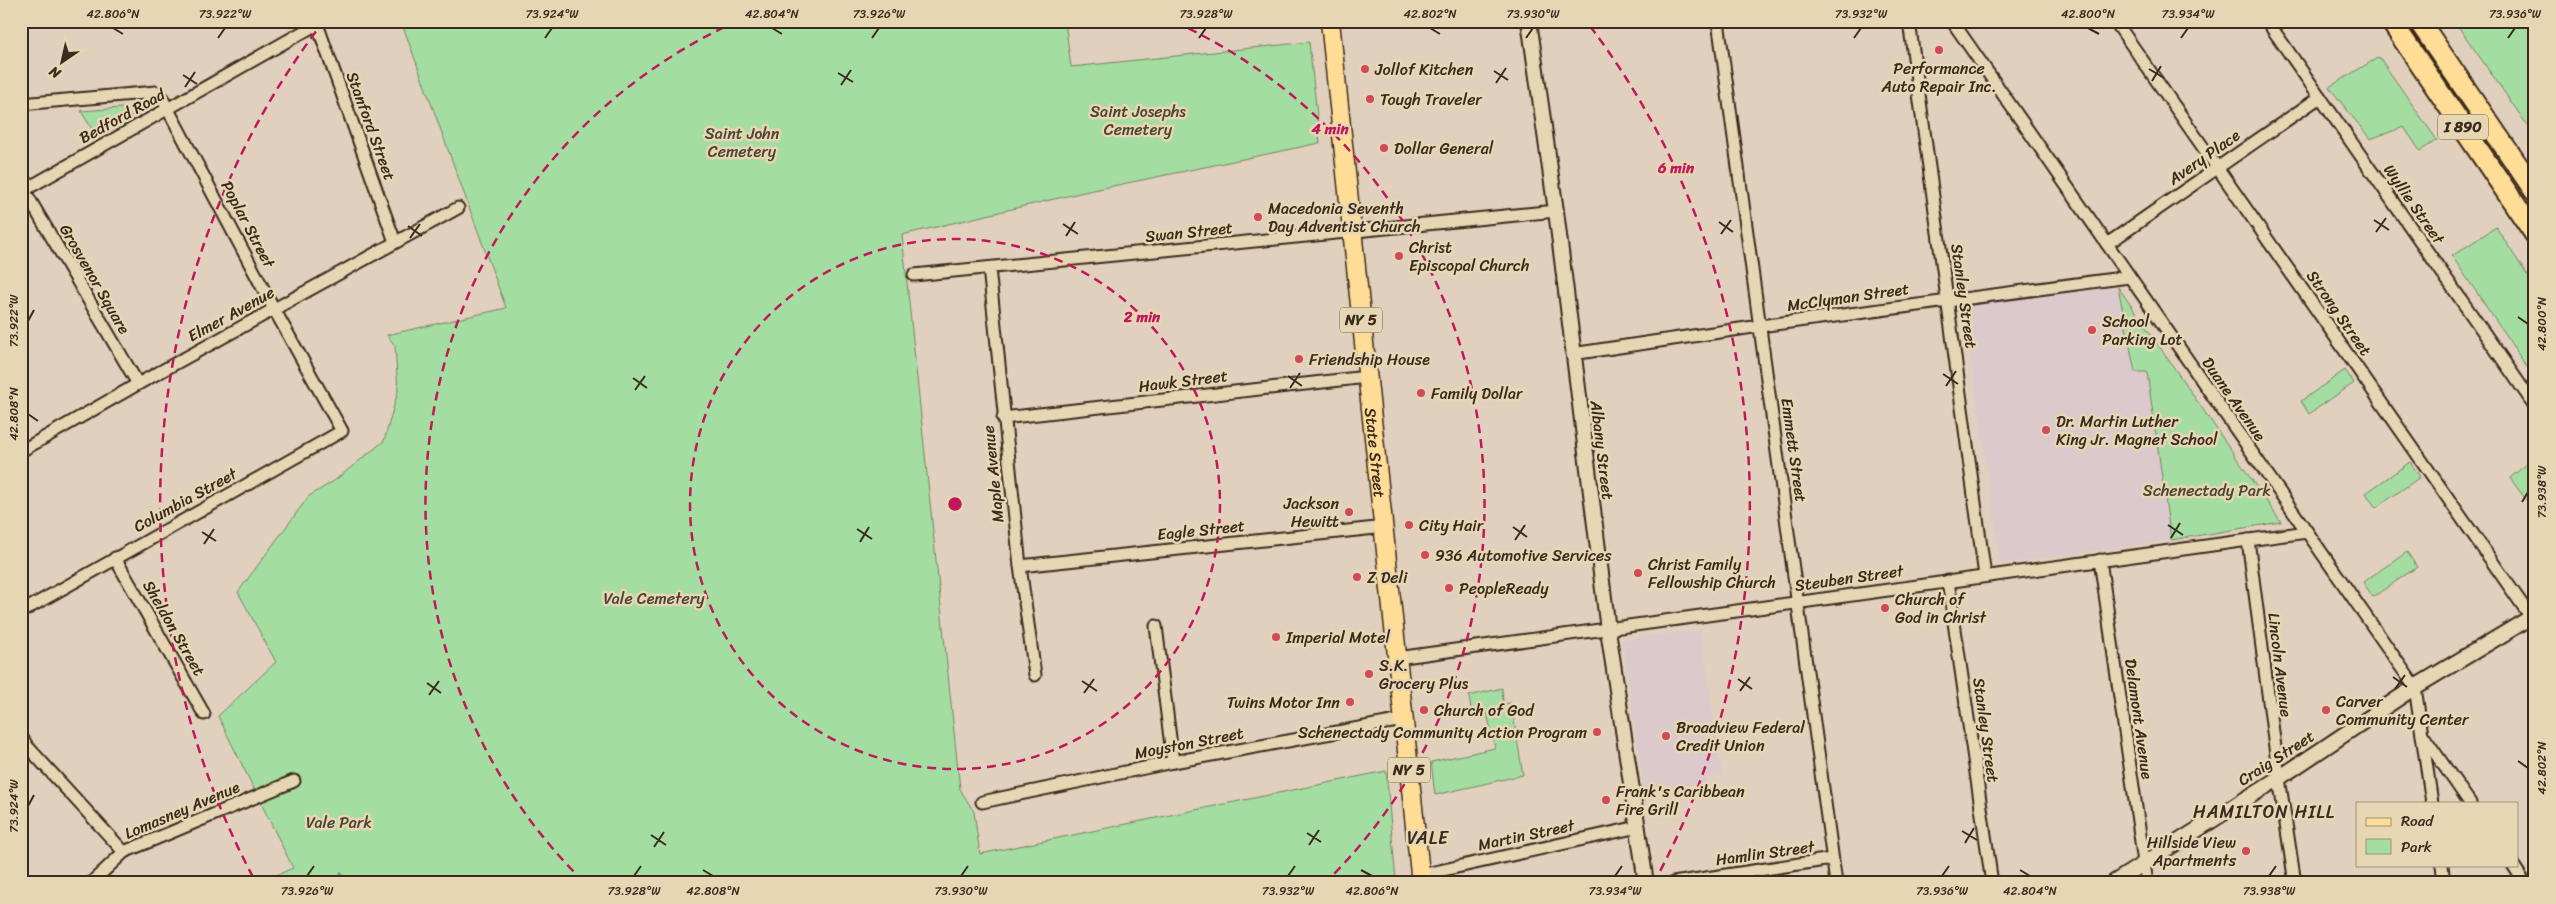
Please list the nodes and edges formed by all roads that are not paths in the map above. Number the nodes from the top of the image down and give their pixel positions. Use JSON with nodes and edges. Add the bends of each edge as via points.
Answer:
{"nodes":[{"id":1,"x":1330,"y":21,"type":"edge"},
{"id":2,"x":1529,"y":21,"type":"edge"},
{"id":3,"x":1718,"y":21,"type":"edge"},
{"id":4,"x":1909,"y":21,"type":"edge"},
{"id":5,"x":1952,"y":21,"type":"edge"},
{"id":6,"x":2116,"y":21,"type":"edge"},
{"id":7,"x":2267,"y":21,"type":"edge"},
{"id":8,"x":2391,"y":21,"type":"edge"},
{"id":9,"x":2419,"y":21,"type":"edge"},
{"id":10,"x":2436,"y":21,"type":"edge"},
{"id":11,"x":317,"y":23,"type":"edge"},
{"id":12,"x":2320,"y":97,"type":"junction"},
{"id":13,"x":21,"y":104,"type":"edge"},
{"id":14,"x":169,"y":108,"type":"junction"},
{"id":15,"x":2505,"y":148,"type":"junction"},
{"id":16,"x":2218,"y":167,"type":"junction"},
{"id":17,"x":22,"y":191,"type":"edge"},
{"id":18,"x":2535,"y":191,"type":"edge"},
{"id":19,"x":458,"y":208,"type":"dead end"},
{"id":20,"x":1556,"y":211,"type":"junction"},
{"id":21,"x":1351,"y":232,"type":"junction"},
{"id":22,"x":2535,"y":234,"type":"edge"},
{"id":23,"x":396,"y":242,"type":"junction"},
{"id":24,"x":2107,"y":244,"type":"junction"},
{"id":25,"x":989,"y":268,"type":"junction"},
{"id":26,"x":914,"y":275,"type":"dead end"},
{"id":27,"x":2129,"y":277,"type":"junction"},
{"id":28,"x":1949,"y":300,"type":"junction"},
{"id":29,"x":274,"y":309,"type":"junction"},
{"id":30,"x":1760,"y":326,"type":"junction"},
{"id":31,"x":1572,"y":354,"type":"junction"},
{"id":32,"x":1367,"y":376,"type":"junction"},
{"id":33,"x":138,"y":384,"type":"junction"},
{"id":34,"x":2535,"y":406,"type":"edge"},
{"id":35,"x":329,"y":408,"type":"joint"},
{"id":36,"x":1003,"y":418,"type":"junction"},
{"id":37,"x":21,"y":451,"type":"edge"},
{"id":38,"x":1384,"y":527,"type":"junction"},
{"id":39,"x":2307,"y":532,"type":"junction"},
{"id":40,"x":2248,"y":540,"type":"junction"},
{"id":41,"x":115,"y":558,"type":"junction"},
{"id":42,"x":2100,"y":560,"type":"junction"},
{"id":43,"x":1020,"y":566,"type":"junction"},
{"id":44,"x":1985,"y":576,"type":"junction"},
{"id":45,"x":1948,"y":581,"type":"junction"},
{"id":46,"x":1798,"y":601,"type":"junction"},
{"id":47,"x":21,"y":612,"type":"edge"},
{"id":48,"x":2533,"y":618,"type":"edge"},
{"id":49,"x":1156,"y":626,"type":"dead end"},
{"id":50,"x":1608,"y":630,"type":"junction"},
{"id":51,"x":1397,"y":658,"type":"junction"},
{"id":52,"x":1035,"y":675,"type":"dead end"},
{"id":53,"x":2415,"y":686,"type":"junction"},
{"id":54,"x":204,"y":714,"type":"dead end"},
{"id":55,"x":1403,"y":720,"type":"junction"},
{"id":56,"x":2421,"y":732,"type":"junction"},
{"id":57,"x":21,"y":736,"type":"edge"},
{"id":58,"x":1173,"y":762,"type":"junction"},
{"id":59,"x":2279,"y":778,"type":"junction"},
{"id":60,"x":294,"y":781,"type":"dead end"},
{"id":61,"x":982,"y":802,"type":"dead end"},
{"id":62,"x":2432,"y":802,"type":"edge"},
{"id":63,"x":2469,"y":802,"type":"edge"},
{"id":64,"x":1638,"y":827,"type":"junction"},
{"id":65,"x":124,"y":852,"type":"junction"},
{"id":66,"x":1832,"y":860,"type":"junction"},
{"id":67,"x":2144,"y":863,"type":"junction"},
{"id":68,"x":2442,"y":866,"type":"edge"},
{"id":69,"x":2514,"y":866,"type":"edge"},
{"id":70,"x":1421,"y":879,"type":"edge"},
{"id":71,"x":91,"y":883,"type":"edge"},
{"id":72,"x":1646,"y":883,"type":"edge"},
{"id":73,"x":1673,"y":883,"type":"edge"},
{"id":74,"x":1836,"y":883,"type":"edge"},
{"id":75,"x":1992,"y":883,"type":"edge"},
{"id":76,"x":2113,"y":883,"type":"edge"},
{"id":77,"x":2146,"y":883,"type":"edge"},
{"id":78,"x":2295,"y":883,"type":"edge"},
{"id":79,"x":2444,"y":883,"type":"edge"},
{"id":80,"x":2525,"y":883,"type":"edge"}],
"edges":[{"from":1,"to":21,"type":"main road","name":"State Street","number":"NY 5"},
{"from":2,"to":20,"type":"street","name":"Albany Street"},
{"from":3,"to":30,"type":"street","name":"Emmett Street"},
{"from":4,"to":28,"type":"street","name":"Stanley Street"},
{"from":5,"to":24,"type":"street","name":"Duane Avenue"},
{"from":6,"to":16,"type":"street","name":"Strong Street"},
{"from":7,"to":12,"type":"street","name":"Wyllie Street"},
{"from":8,"to":22,"type":"highway","number":"I 890"},
{"from":9,"to":15,"type":"highway","number":"I 890"},
{"from":10,"to":15,"type":"highway"},
{"from":11,"to":14,"type":"street","name":"Bedford Road"},
{"from":11,"to":23,"type":"street","name":"Stanford Street"},
{"from":12,"to":16,"type":"street","name":"Avery Place"},
{"from":12,"to":34,"type":"street","name":"Wyllie Street"},
{"from":13,"to":14,"type":"street","via":[[156,92]]},
{"from":14,"to":17,"type":"street","name":"Bedford Road"},
{"from":14,"to":29,"type":"street","name":"Poplar Street"},
{"from":15,"to":18,"type":"highway","number":"I 890"},
{"from":16,"to":24,"type":"street","name":"Avery Place"},
{"from":16,"to":48,"type":"street","name":"Strong Street"},
{"from":17,"to":33,"type":"street","name":"Grosvenor Square"},
{"from":19,"to":23,"type":"street","name":"Elmer Avenue"},
{"from":20,"to":21,"type":"street","name":"Swan Street"},
{"from":20,"to":31,"type":"street","name":"Albany Street"},
{"from":21,"to":25,"type":"street","name":"Swan Street"},
{"from":21,"to":32,"type":"main road","name":"State Street","number":"NY 5"},
{"from":23,"to":29,"type":"street","name":"Elmer Avenue"},
{"from":24,"to":27,"type":"street","name":"Duane Avenue"},
{"from":25,"to":26,"type":"street","name":"Swan Street"},
{"from":25,"to":36,"type":"street","name":"Maple Avenue"},
{"from":27,"to":28,"type":"street","name":"McClyman Street"},
{"from":27,"to":39,"type":"street","name":"Duane Avenue"},
{"from":28,"to":30,"type":"street","name":"McClyman Street"},
{"from":28,"to":44,"type":"street","name":"Stanley Street"},
{"from":29,"to":33,"type":"street","name":"Elmer Avenue"},
{"from":29,"to":35,"type":"street","name":"Poplar Street"},
{"from":30,"to":31,"type":"street","name":"McClyman Street"},
{"from":30,"to":46,"type":"street","name":"Emmett Street"},
{"from":31,"to":50,"type":"street","name":"Albany Street"},
{"from":32,"to":36,"type":"street","name":"Hawk Street"},
{"from":32,"to":38,"type":"main road","name":"State Street","number":"NY 5"},
{"from":33,"to":37,"type":"street","name":"Elmer Avenue"},
{"from":35,"to":41,"type":"street","name":"Columbia Street","via":[[342,431]]},
{"from":36,"to":43,"type":"street","name":"Maple Avenue"},
{"from":38,"to":43,"type":"street","name":"Eagle Street"},
{"from":38,"to":51,"type":"main road","name":"State Street","number":"NY 5"},
{"from":39,"to":40,"type":"street","name":"Steuben Street"},
{"from":39,"to":53,"type":"street","name":"Duane Avenue"},
{"from":40,"to":42,"type":"street","name":"Steuben Street"},
{"from":40,"to":59,"type":"street","name":"Lincoln Avenue"},
{"from":41,"to":47,"type":"street","name":"Columbia Street"},
{"from":41,"to":54,"type":"street","name":"Sheldon Street"},
{"from":42,"to":44,"type":"street","name":"Steuben Street"},
{"from":42,"to":67,"type":"street","name":"Delamont Avenue"},
{"from":43,"to":52,"type":"street","name":"Maple Avenue"},
{"from":44,"to":45,"type":"street","name":"Steuben Street"},
{"from":45,"to":46,"type":"street","name":"Steuben Street"},
{"from":45,"to":75,"type":"street","name":"Stanley Street"},
{"from":46,"to":50,"type":"street","name":"Steuben Street","via":[[1623,625]]},
{"from":46,"to":66,"type":"street","name":"Emmett Street"},
{"from":48,"to":53,"type":"street","name":"Craig Street"},
{"from":49,"to":58,"type":"street"},
{"from":50,"to":51,"type":"street","name":"Steuben Street"},
{"from":50,"to":64,"type":"street","name":"Albany Street"},
{"from":51,"to":55,"type":"main road","name":"State Street","number":"NY 5"},
{"from":53,"to":56,"type":"street","name":"Duane Avenue"},
{"from":53,"to":59,"type":"street","name":"Craig Street"},
{"from":55,"to":58,"type":"street","name":"Moyston Street"},
{"from":55,"to":70,"type":"main road","name":"State Street","number":"NY 5"},
{"from":56,"to":62,"type":"street"},
{"from":56,"to":63,"type":"street","name":"Duane Avenue"},
{"from":57,"to":65,"type":"street"},
{"from":58,"to":61,"type":"street","name":"Moyston Street"},
{"from":59,"to":67,"type":"street","name":"Craig Street"},
{"from":59,"to":78,"type":"street","name":"Lincoln Avenue"},
{"from":60,"to":65,"type":"street","name":"Lomasney Avenue"},
{"from":64,"to":70,"type":"street","name":"Martin Street"},
{"from":64,"to":72,"type":"street","name":"Albany Street"},
{"from":65,"to":71,"type":"street","name":"Lomasney Avenue"},
{"from":66,"to":73,"type":"street","name":"Hamlin Street"},
{"from":66,"to":74,"type":"street","name":"Emmett Street"},
{"from":67,"to":76,"type":"street","name":"Craig Street"},
{"from":67,"to":77,"type":"street","name":"Delamont Avenue"},
{"from":68,"to":79,"type":"street"},
{"from":69,"to":80,"type":"street"}]}
